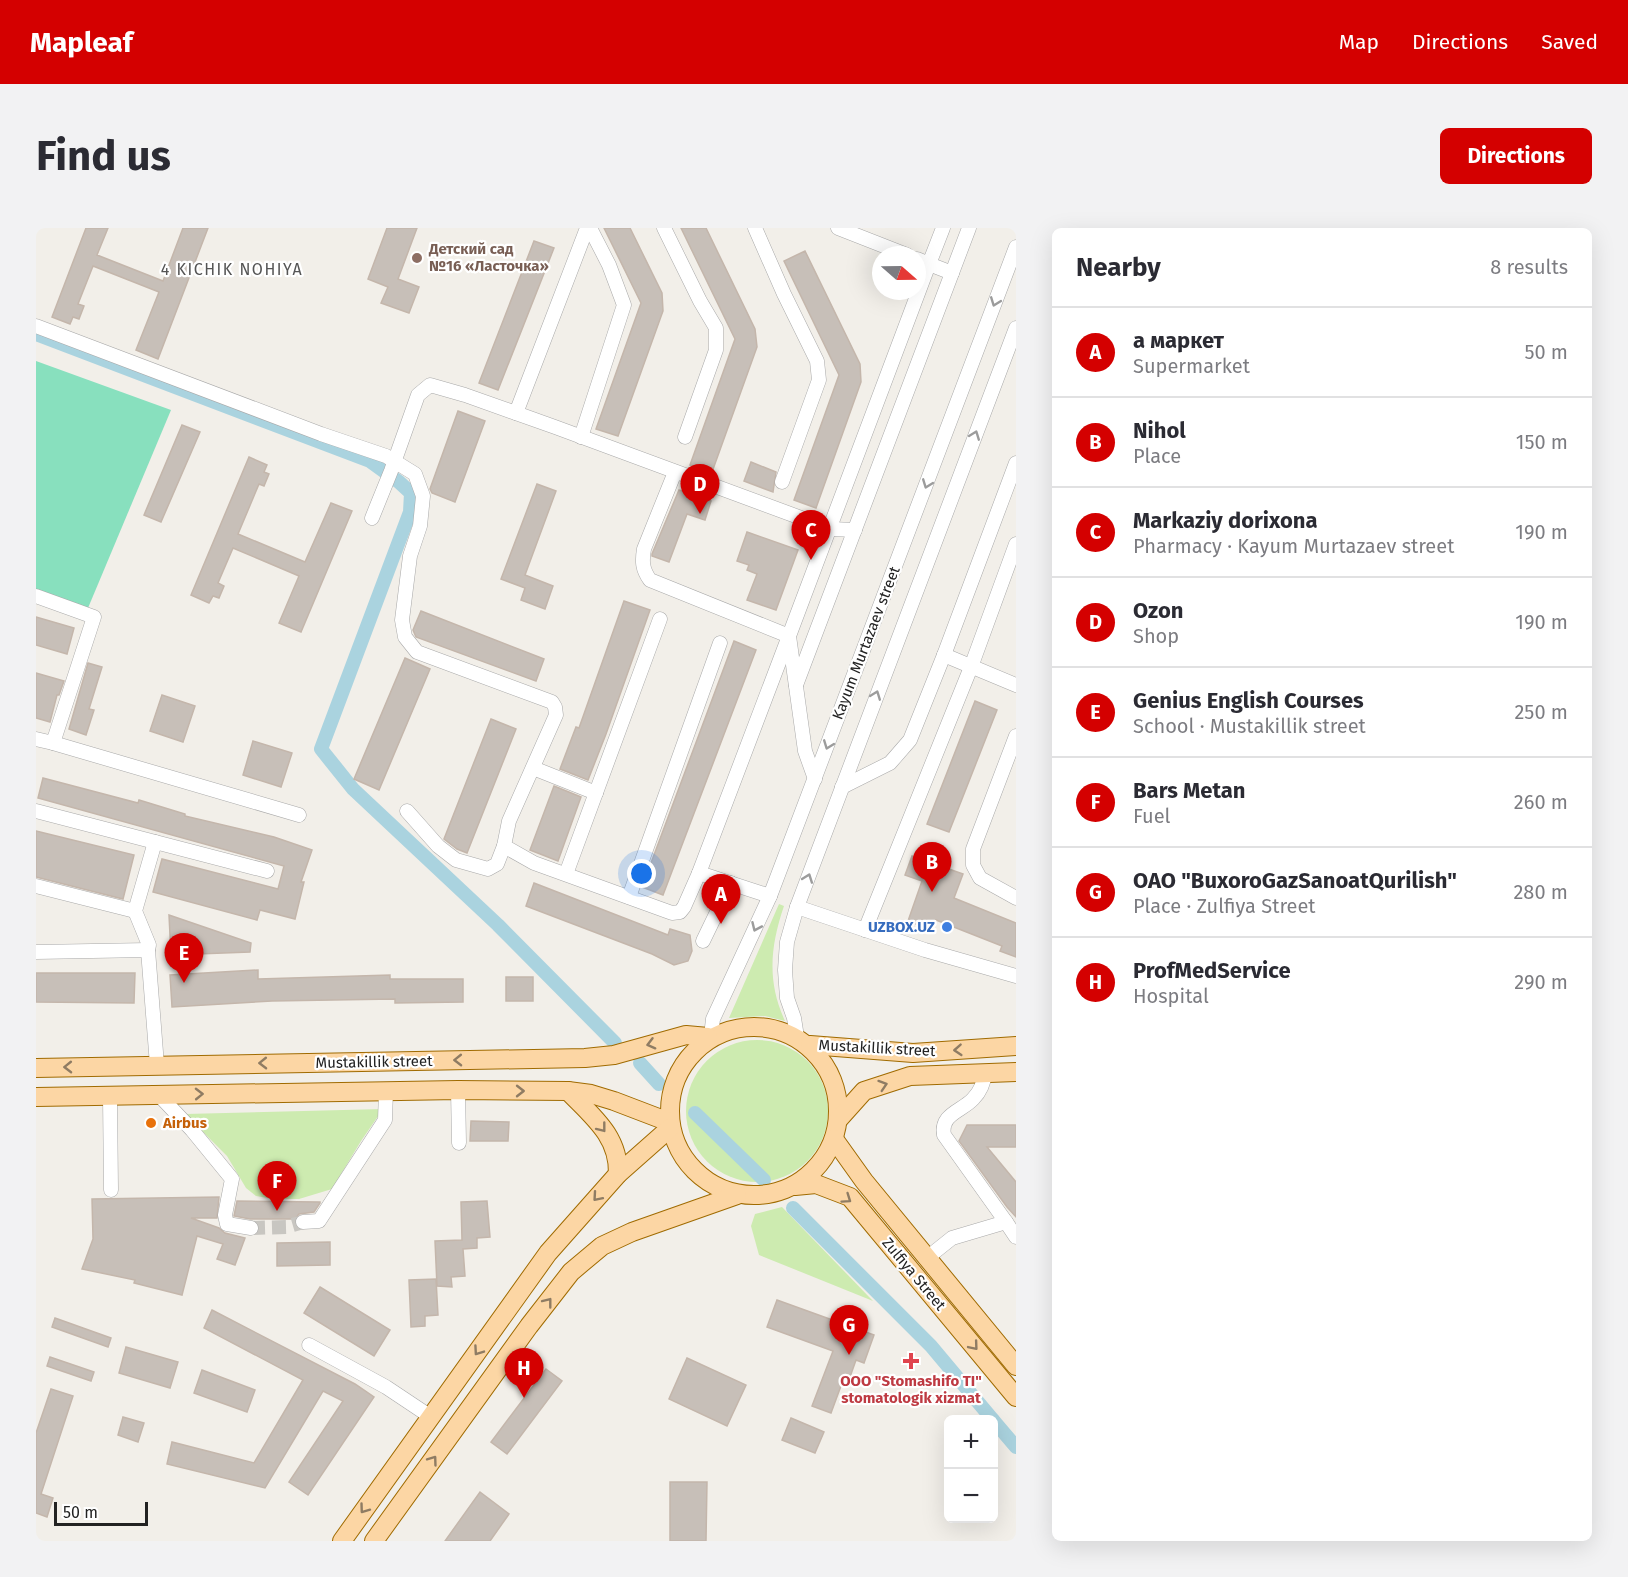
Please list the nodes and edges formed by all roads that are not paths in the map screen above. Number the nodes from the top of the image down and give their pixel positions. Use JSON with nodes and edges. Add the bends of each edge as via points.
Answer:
{"nodes":[{"id":1,"x":589,"y":228,"type":"edge"},
{"id":2,"x":664,"y":228,"type":"edge"},
{"id":3,"x":755,"y":228,"type":"edge"},
{"id":4,"x":838,"y":228,"type":"edge"},
{"id":5,"x":943,"y":228,"type":"edge"},
{"id":6,"x":969,"y":228,"type":"edge"},
{"id":7,"x":884,"y":246,"type":"edge"},
{"id":8,"x":1016,"y":247,"type":"edge"},
{"id":9,"x":926,"y":256,"type":"edge"},
{"id":10,"x":926,"y":262,"type":"edge"},
{"id":11,"x":952,"y":273,"type":"junction"},
{"id":12,"x":910,"y":300,"type":"edge"},
{"id":13,"x":36,"y":326,"type":"edge"},
{"id":14,"x":1016,"y":328,"type":"edge"},
{"id":15,"x":516,"y":413,"type":"junction"},
{"id":16,"x":581,"y":437,"type":"junction"},
{"id":17,"x":685,"y":437,"type":"dead end"},
{"id":18,"x":1016,"y":463,"type":"edge"},
{"id":19,"x":393,"y":466,"type":"junction"},
{"id":20,"x":675,"y":472,"type":"junction"},
{"id":21,"x":782,"y":482,"type":"dead end"},
{"id":22,"x":372,"y":518,"type":"dead end"},
{"id":23,"x":831,"y":529,"type":"junction"},
{"id":24,"x":855,"y":530,"type":"junction"},
{"id":25,"x":1016,"y":544,"type":"edge"},
{"id":26,"x":36,"y":596,"type":"edge"},
{"id":27,"x":660,"y":619,"type":"dead end"},
{"id":28,"x":789,"y":636,"type":"junction"},
{"id":29,"x":720,"y":643,"type":"dead end"},
{"id":30,"x":944,"y":655,"type":"junction"},
{"id":31,"x":971,"y":667,"type":"junction"},
{"id":32,"x":1016,"y":685,"type":"edge"},
{"id":33,"x":795,"y":687,"type":"junction"},
{"id":34,"x":1016,"y":736,"type":"edge"},
{"id":35,"x":36,"y":739,"type":"edge"},
{"id":36,"x":52,"y":743,"type":"junction"},
{"id":37,"x":533,"y":768,"type":"junction"},
{"id":38,"x":815,"y":779,"type":"junction"},
{"id":39,"x":842,"y":787,"type":"junction"},
{"id":40,"x":596,"y":793,"type":"junction"},
{"id":41,"x":36,"y":811,"type":"edge"},
{"id":42,"x":407,"y":811,"type":"dead end"},
{"id":43,"x":299,"y":815,"type":"dead end"},
{"id":44,"x":155,"y":842,"type":"junction"},
{"id":45,"x":504,"y":846,"type":"junction"},
{"id":46,"x":267,"y":871,"type":"dead end"},
{"id":47,"x":699,"y":873,"type":"junction"},
{"id":48,"x":566,"y":874,"type":"junction"},
{"id":49,"x":731,"y":883,"type":"junction"},
{"id":50,"x":36,"y":886,"type":"edge"},
{"id":51,"x":770,"y":896,"type":"junction"},
{"id":52,"x":629,"y":897,"type":"junction"},
{"id":53,"x":1016,"y":898,"type":"edge"},
{"id":54,"x":797,"y":907,"type":"junction"},
{"id":55,"x":135,"y":911,"type":"junction"},
{"id":56,"x":865,"y":930,"type":"junction"},
{"id":57,"x":703,"y":941,"type":"dead end"},
{"id":58,"x":148,"y":950,"type":"junction"},
{"id":59,"x":36,"y":952,"type":"edge"},
{"id":60,"x":1016,"y":976,"type":"edge"},
{"id":61,"x":710,"y":1037,"type":"junction"},
{"id":62,"x":803,"y":1041,"type":"junction"},
{"id":63,"x":1016,"y":1046,"type":"edge"},
{"id":64,"x":150,"y":1065,"type":"junction"},
{"id":65,"x":36,"y":1068,"type":"edge"},
{"id":66,"x":985,"y":1072,"type":"junction"},
{"id":67,"x":1016,"y":1072,"type":"edge"},
{"id":68,"x":458,"y":1090,"type":"junction"},
{"id":69,"x":386,"y":1091,"type":"junction"},
{"id":70,"x":567,"y":1091,"type":"junction"},
{"id":71,"x":150,"y":1095,"type":"junction"},
{"id":72,"x":110,"y":1096,"type":"junction"},
{"id":73,"x":36,"y":1097,"type":"edge"},
{"id":74,"x":838,"y":1120,"type":"junction"},
{"id":75,"x":670,"y":1125,"type":"junction"},
{"id":76,"x":834,"y":1139,"type":"junction"},
{"id":77,"x":459,"y":1143,"type":"dead end"},
{"id":78,"x":618,"y":1174,"type":"junction"},
{"id":79,"x":793,"y":1186,"type":"junction"},
{"id":80,"x":111,"y":1190,"type":"dead end"},
{"id":81,"x":737,"y":1195,"type":"junction"},
{"id":82,"x":303,"y":1222,"type":"tunnel mouth"},
{"id":83,"x":1006,"y":1222,"type":"junction"},
{"id":84,"x":251,"y":1228,"type":"tunnel mouth"},
{"id":85,"x":1016,"y":1237,"type":"edge"},
{"id":86,"x":927,"y":1258,"type":"junction"},
{"id":87,"x":309,"y":1345,"type":"dead end"},
{"id":88,"x":1016,"y":1366,"type":"edge"},
{"id":89,"x":1016,"y":1397,"type":"edge"},
{"id":90,"x":431,"y":1417,"type":"junction"},
{"id":91,"x":452,"y":1434,"type":"junction"},
{"id":92,"x":342,"y":1541,"type":"edge"},
{"id":93,"x":374,"y":1541,"type":"edge"}],
"edges":[{"from":1,"to":15,"type":"street"},
{"from":1,"to":16,"type":"street","via":[[624,305]]},
{"from":2,"to":17,"type":"street","via":[[716,328],[716,350]]},
{"from":3,"to":21,"type":"street","via":[[817,361],[819,380]]},
{"from":4,"to":7,"type":"street"},
{"from":5,"to":9,"type":"street"},
{"from":6,"to":11,"type":"street"},
{"from":8,"to":38,"type":"street","name":"Kayum Murtazaev street","one_way":true},
{"from":10,"to":11,"type":"street"},
{"from":11,"to":24,"type":"street"},
{"from":12,"to":23,"type":"street"},
{"from":13,"to":19,"type":"street"},
{"from":39,"to":14,"type":"street","name":"Kayum Murtazaev street","one_way":true},
{"from":15,"to":16,"type":"street"},
{"from":15,"to":19,"type":"street","via":[[430,385],[418,395]]},
{"from":16,"to":20,"type":"street"},
{"from":18,"to":30,"type":"street"},
{"from":19,"to":22,"type":"street"},
{"from":19,"to":37,"type":"street","via":[[415,474],[423,496],[406,583],[402,620],[405,637],[417,652],[552,702],[556,715]]},
{"from":20,"to":23,"type":"street"},
{"from":20,"to":28,"type":"street","via":[[644,549],[644,572],[650,580]]},
{"from":23,"to":24,"type":"street"},
{"from":23,"to":28,"type":"street"},
{"from":24,"to":33,"type":"street"},
{"from":25,"to":31,"type":"street"},
{"from":26,"to":36,"type":"street","via":[[94,617]]},
{"from":27,"to":40,"type":"street"},
{"from":28,"to":33,"type":"street"},
{"from":28,"to":47,"type":"street"},
{"from":29,"to":52,"type":"street"},
{"from":30,"to":31,"type":"street"},
{"from":30,"to":39,"type":"street","via":[[910,740],[890,763]]},
{"from":31,"to":32,"type":"street"},
{"from":31,"to":56,"type":"street"},
{"from":33,"to":38,"type":"street","via":[[805,751]]},
{"from":34,"to":53,"type":"street","via":[[973,849],[973,865],[980,878]]},
{"from":35,"to":36,"type":"street"},
{"from":36,"to":43,"type":"street"},
{"from":37,"to":40,"type":"street"},
{"from":37,"to":45,"type":"street","via":[[509,821]]},
{"from":38,"to":51,"type":"street","name":"Kayum Murtazaev street"},
{"from":54,"to":39,"type":"street","name":"Kayum Murtazaev street","one_way":true},
{"from":40,"to":48,"type":"street"},
{"from":41,"to":44,"type":"street"},
{"from":42,"to":45,"type":"street","via":[[456,860],[488,869],[497,864]]},
{"from":44,"to":46,"type":"street"},
{"from":44,"to":55,"type":"street"},
{"from":45,"to":48,"type":"street","via":[[534,863]]},
{"from":47,"to":49,"type":"street"},
{"from":47,"to":52,"type":"street","via":[[680,912],[672,913]]},
{"from":48,"to":52,"type":"street"},
{"from":49,"to":51,"type":"street"},
{"from":49,"to":57,"type":"street"},
{"from":50,"to":55,"type":"street"},
{"from":51,"to":61,"type":"street","name":"Kayum Murtazaev street","one_way":true,"via":[[713,1019]]},
{"from":54,"to":56,"type":"street"},
{"from":54,"to":62,"type":"street","name":"Kayum Murtazaev street","via":[[785,970],[787,998]]},
{"from":55,"to":58,"type":"street"},
{"from":56,"to":60,"type":"street"},
{"from":58,"to":59,"type":"street"},
{"from":58,"to":64,"type":"street"},
{"from":61,"to":62,"type":"main road","name":"Mustakillik street","via":[[742,1026],[770,1027]]},
{"from":61,"to":64,"type":"main road","name":"Mustakillik street","one_way":true,"via":[[686,1035],[614,1055],[585,1058]]},
{"from":61,"to":75,"type":"main road","via":[[678,1077],[671,1095]]},
{"from":63,"to":62,"type":"main road","name":"Mustakillik street","one_way":true,"via":[[913,1053]]},
{"from":62,"to":74,"type":"main road","name":"Mustakillik street","via":[[828,1069],[837,1093]]},
{"from":64,"to":65,"type":"main road","name":"Mustakillik street","one_way":true},
{"from":64,"to":71,"type":"main road"},
{"from":66,"to":67,"type":"main road","name":"Mustakillik street"},
{"from":74,"to":66,"type":"main road","name":"Mustakillik street","one_way":true,"via":[[864,1091],[910,1076]]},
{"from":66,"to":83,"type":"street","via":[[974,1098],[953,1112],[943,1129]]},
{"from":68,"to":69,"type":"main road","name":"Mustakillik street"},
{"from":68,"to":70,"type":"main road","name":"Mustakillik street","one_way":true},
{"from":68,"to":77,"type":"street"},
{"from":71,"to":69,"type":"main road","name":"Mustakillik street","one_way":true},
{"from":69,"to":82,"type":"street","via":[[385,1120],[373,1139],[319,1221]]},
{"from":70,"to":75,"type":"main road","name":"Mustakillik street","via":[[614,1101]]},
{"from":70,"to":78,"type":"main road","one_way":true,"via":[[608,1135],[618,1160]]},
{"from":71,"to":72,"type":"main road","name":"Mustakillik street"},
{"from":71,"to":84,"type":"street","via":[[192,1130],[232,1179],[226,1224]]},
{"from":72,"to":73,"type":"main road","name":"Mustakillik street"},
{"from":72,"to":80,"type":"street"},
{"from":74,"to":76,"type":"main road","name":"Mustakillik street"},
{"from":75,"to":78,"type":"main road"},
{"from":75,"to":81,"type":"main road","name":"Mustakillik street","via":[[687,1164],[711,1184]]},
{"from":76,"to":79,"type":"main road","name":"Mustakillik street","via":[[824,1158]]},
{"from":76,"to":86,"type":"main road","name":"Zulfiya Street"},
{"from":78,"to":90,"type":"main road","one_way":true,"via":[[548,1253]]},
{"from":79,"to":81,"type":"main road","name":"Mustakillik street","via":[[766,1197]]},
{"from":79,"to":89,"type":"main road","name":"Zulfiya Street","one_way":true,"via":[[816,1184],[850,1197]]},
{"from":91,"to":81,"type":"main road","one_way":true,"via":[[529,1326],[579,1265],[602,1246],[632,1232]]},
{"from":83,"to":85,"type":"street"},
{"from":83,"to":86,"type":"street","via":[[952,1238]]},
{"from":86,"to":88,"type":"main road","name":"Zulfiya Street"},
{"from":87,"to":90,"type":"street"},
{"from":90,"to":91,"type":"main road"},
{"from":90,"to":92,"type":"main road","one_way":true},
{"from":93,"to":91,"type":"main road","one_way":true}]}
